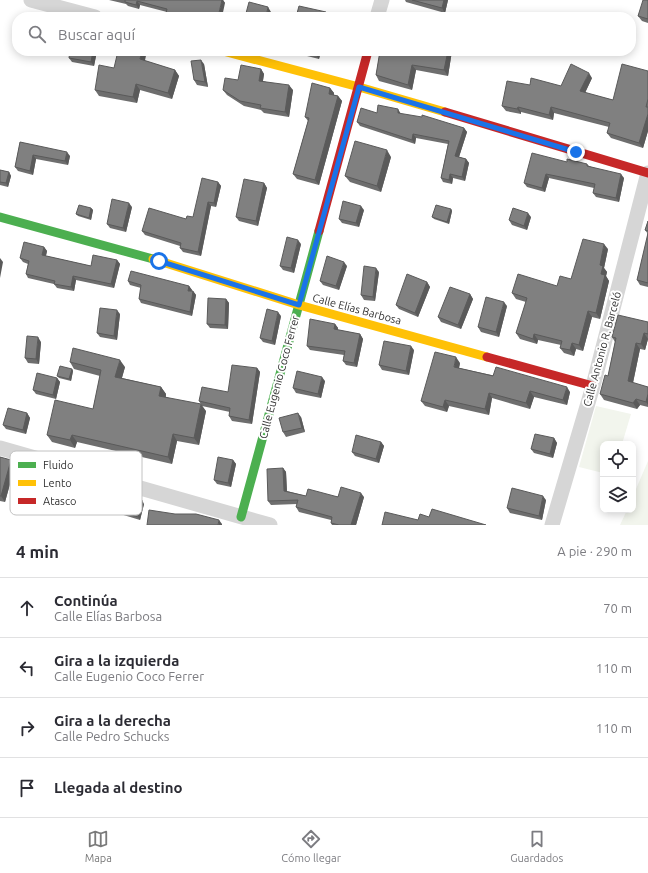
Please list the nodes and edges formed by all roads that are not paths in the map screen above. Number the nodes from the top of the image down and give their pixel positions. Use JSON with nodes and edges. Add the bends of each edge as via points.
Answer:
{"nodes":[{"id":1,"x":31,"y":0,"type":"edge"},
{"id":2,"x":382,"y":0,"type":"edge"},
{"id":3,"x":76,"y":12,"type":"edge"},
{"id":4,"x":378,"y":12,"type":"edge"},
{"id":5,"x":242,"y":56,"type":"edge"},
{"id":6,"x":367,"y":56,"type":"edge"},
{"id":7,"x":359,"y":87,"type":"junction"},
{"id":8,"x":648,"y":173,"type":"edge"},
{"id":9,"x":0,"y":217,"type":"edge"},
{"id":10,"x":299,"y":305,"type":"junction"},
{"id":11,"x":593,"y":386,"type":"junction"},
{"id":12,"x":0,"y":448,"type":"edge"},
{"id":13,"x":10,"y":451,"type":"edge"},
{"id":14,"x":142,"y":489,"type":"edge"},
{"id":15,"x":241,"y":517,"type":"junction"},
{"id":16,"x":270,"y":525,"type":"edge"},
{"id":17,"x":552,"y":525,"type":"edge"}],
"edges":[{"from":1,"to":3,"type":"street"},
{"from":2,"to":4,"type":"street"},
{"from":5,"to":7,"type":"street"},
{"from":6,"to":7,"type":"street","name":"Calle Eugenio Coco Ferrer"},
{"from":7,"to":8,"type":"street"},
{"from":7,"to":10,"type":"street","name":"Calle Eugenio Coco Ferrer"},
{"from":8,"to":11,"type":"street","name":"Calle Antonio R. Barceló"},
{"from":9,"to":10,"type":"street","name":"Calle Elías Barbosa","via":[[159,261]]},
{"from":10,"to":11,"type":"street","name":"Calle Elías Barbosa"},
{"from":10,"to":15,"type":"street","name":"Calle Eugenio Coco Ferrer"},
{"from":11,"to":17,"type":"street","name":"Calle Antonio R. Barceló"},
{"from":12,"to":13,"type":"street"},
{"from":14,"to":15,"type":"street"},
{"from":15,"to":16,"type":"street"}]}
